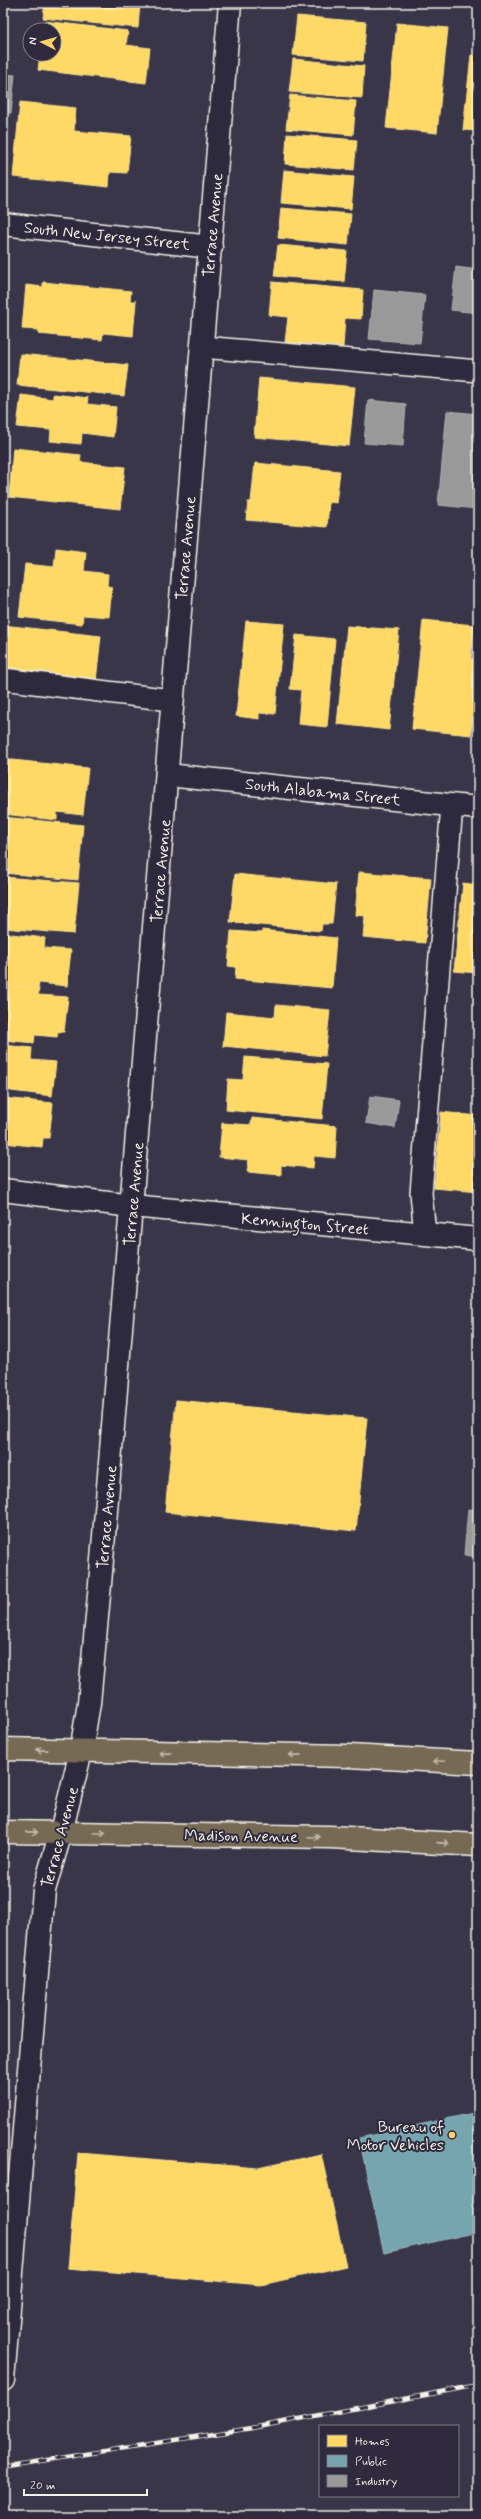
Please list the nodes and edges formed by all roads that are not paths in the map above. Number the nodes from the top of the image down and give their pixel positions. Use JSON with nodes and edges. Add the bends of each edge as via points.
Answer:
{"nodes":[{"id":1,"x":230,"y":3,"type":"edge"},
{"id":2,"x":3,"y":224,"type":"edge"},
{"id":3,"x":211,"y":247,"type":"junction"},
{"id":4,"x":202,"y":347,"type":"junction"},
{"id":5,"x":478,"y":371,"type":"edge"},
{"id":6,"x":3,"y":679,"type":"edge"},
{"id":7,"x":171,"y":700,"type":"junction"},
{"id":8,"x":168,"y":775,"type":"junction"},
{"id":9,"x":452,"y":805,"type":"junction"},
{"id":10,"x":478,"y":808,"type":"edge"},
{"id":11,"x":3,"y":1190,"type":"edge"},
{"id":12,"x":132,"y":1206,"type":"junction"},
{"id":13,"x":425,"y":1234,"type":"junction"},
{"id":14,"x":478,"y":1239,"type":"edge"},
{"id":15,"x":3,"y":1749,"type":"edge"},
{"id":16,"x":81,"y":1751,"type":"junction"},
{"id":17,"x":478,"y":1763,"type":"edge"},
{"id":18,"x":3,"y":1832,"type":"edge"},
{"id":19,"x":61,"y":1832,"type":"junction"},
{"id":20,"x":478,"y":1845,"type":"edge"},
{"id":21,"x":3,"y":2380,"type":"edge"}],
"edges":[{"from":1,"to":3,"type":"street","name":"Terrace Avenue"},
{"from":2,"to":3,"type":"street","name":"South New Jersey Street"},
{"from":3,"to":4,"type":"street","name":"Terrace Avenue"},
{"from":4,"to":5,"type":"lane"},
{"from":4,"to":7,"type":"street","name":"Terrace Avenue"},
{"from":6,"to":7,"type":"lane"},
{"from":7,"to":8,"type":"street","name":"Terrace Avenue"},
{"from":8,"to":9,"type":"street","name":"South Alabama Street"},
{"from":8,"to":12,"type":"street","name":"Terrace Avenue"},
{"from":9,"to":10,"type":"street","name":"South Alabama Street"},
{"from":9,"to":13,"type":"lane","via":[[422,1193]]},
{"from":11,"to":12,"type":"street"},
{"from":12,"to":13,"type":"street","name":"Kennington Street"},
{"from":12,"to":16,"type":"street","name":"Terrace Avenue","via":[[90,1695]]},
{"from":13,"to":14,"type":"street","name":"Kennington Street"},
{"from":16,"to":15,"type":"main road","one_way":true},
{"from":17,"to":16,"type":"main road","one_way":true,"via":[[349,1756]]},
{"from":16,"to":19,"type":"street","name":"Terrace Avenue"},
{"from":18,"to":19,"type":"main road","name":"Madison Avenue","one_way":true},
{"from":19,"to":20,"type":"main road","name":"Madison Avenue","one_way":true,"via":[[322,1837]]},
{"from":19,"to":21,"type":"street","name":"Terrace Avenue","via":[[44,1890]]}]}
